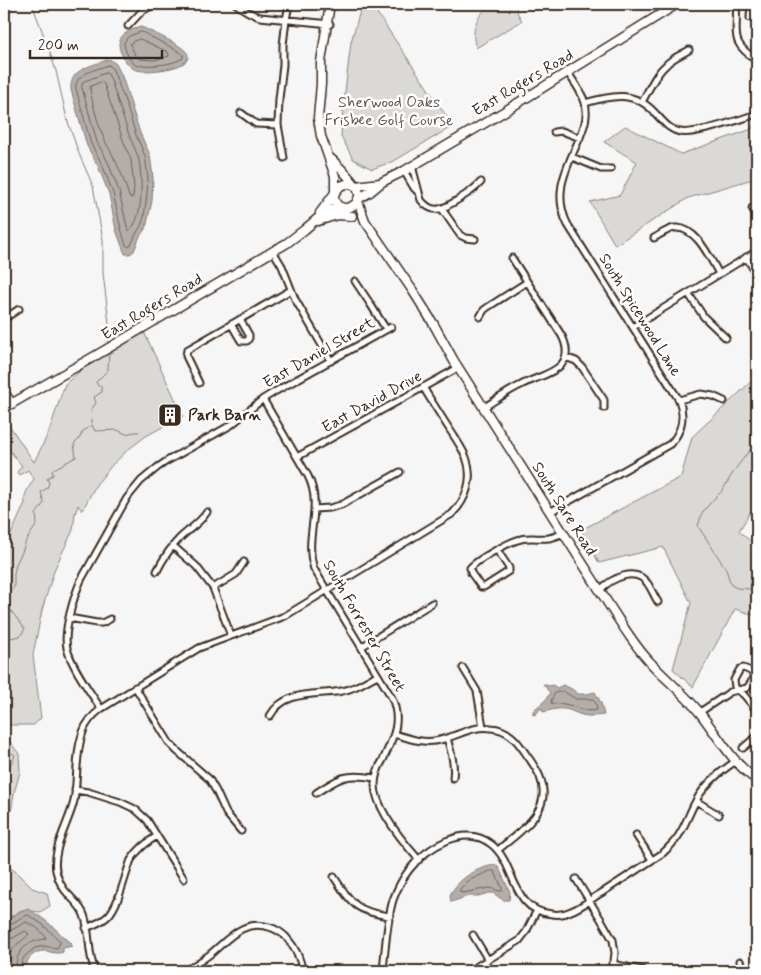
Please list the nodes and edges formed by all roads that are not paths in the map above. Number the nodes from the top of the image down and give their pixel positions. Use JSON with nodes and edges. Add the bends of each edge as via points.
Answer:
{"nodes":[{"id":1,"x":154,"y":4,"type":"edge"},
{"id":2,"x":236,"y":4,"type":"edge"},
{"id":3,"x":289,"y":4,"type":"edge"},
{"id":4,"x":330,"y":4,"type":"edge"},
{"id":5,"x":334,"y":4,"type":"edge"},
{"id":6,"x":677,"y":4,"type":"edge"},
{"id":7,"x":736,"y":4,"type":"edge"},
{"id":8,"x":751,"y":4,"type":"edge"},
{"id":9,"x":750,"y":18,"type":"dead end"},
{"id":10,"x":286,"y":20,"type":"junction"},
{"id":11,"x":329,"y":24,"type":"junction"},
{"id":12,"x":128,"y":26,"type":"dead end"},
{"id":13,"x":690,"y":50,"type":"dead end"},
{"id":14,"x":757,"y":60,"type":"edge"},
{"id":15,"x":568,"y":73,"type":"junction"},
{"id":16,"x":642,"y":102,"type":"junction"},
{"id":17,"x":585,"y":103,"type":"junction"},
{"id":18,"x":241,"y":113,"type":"dead end"},
{"id":19,"x":751,"y":116,"type":"dead end"},
{"id":20,"x":278,"y":125,"type":"junction"},
{"id":21,"x":554,"y":132,"type":"dead end"},
{"id":22,"x":580,"y":138,"type":"junction"},
{"id":23,"x":329,"y":156,"type":"junction"},
{"id":24,"x":572,"y":157,"type":"junction"},
{"id":25,"x":284,"y":158,"type":"dead end"},
{"id":26,"x":412,"y":166,"type":"junction"},
{"id":27,"x":611,"y":169,"type":"dead end"},
{"id":28,"x":404,"y":171,"type":"junction"},
{"id":29,"x":382,"y":182,"type":"junction"},
{"id":30,"x":481,"y":182,"type":"dead end"},
{"id":31,"x":355,"y":185,"type":"junction"},
{"id":32,"x":370,"y":192,"type":"junction"},
{"id":33,"x":334,"y":193,"type":"junction"},
{"id":34,"x":418,"y":193,"type":"junction"},
{"id":35,"x":358,"y":200,"type":"junction"},
{"id":36,"x":343,"y":208,"type":"junction"},
{"id":37,"x":442,"y":208,"type":"junction"},
{"id":38,"x":752,"y":208,"type":"dead end"},
{"id":39,"x":352,"y":216,"type":"junction"},
{"id":40,"x":757,"y":216,"type":"edge"},
{"id":41,"x":364,"y":218,"type":"junction"},
{"id":42,"x":311,"y":224,"type":"junction"},
{"id":43,"x":304,"y":230,"type":"junction"},
{"id":44,"x":373,"y":233,"type":"junction"},
{"id":45,"x":654,"y":238,"type":"dead end"},
{"id":46,"x":475,"y":239,"type":"dead end"},
{"id":47,"x":757,"y":250,"type":"edge"},
{"id":48,"x":273,"y":251,"type":"junction"},
{"id":49,"x":746,"y":257,"type":"junction"},
{"id":50,"x":512,"y":258,"type":"dead end"},
{"id":51,"x":719,"y":274,"type":"junction"},
{"id":52,"x":757,"y":275,"type":"edge"},
{"id":53,"x":355,"y":281,"type":"dead end"},
{"id":54,"x":527,"y":282,"type":"junction"},
{"id":55,"x":290,"y":290,"type":"junction"},
{"id":56,"x":688,"y":293,"type":"junction"},
{"id":57,"x":20,"y":309,"type":"dead end"},
{"id":58,"x":480,"y":317,"type":"dead end"},
{"id":59,"x":4,"y":319,"type":"edge"},
{"id":60,"x":240,"y":319,"type":"junction"},
{"id":61,"x":231,"y":324,"type":"junction"},
{"id":62,"x":633,"y":328,"type":"junction"},
{"id":63,"x":726,"y":338,"type":"dead end"},
{"id":64,"x":565,"y":357,"type":"junction"},
{"id":65,"x":331,"y":361,"type":"junction"},
{"id":66,"x":458,"y":368,"type":"junction"},
{"id":67,"x":199,"y":383,"type":"dead end"},
{"id":68,"x":423,"y":388,"type":"junction"},
{"id":69,"x":4,"y":392,"type":"edge"},
{"id":70,"x":263,"y":399,"type":"junction"},
{"id":71,"x":679,"y":400,"type":"junction"},
{"id":72,"x":724,"y":401,"type":"dead end"},
{"id":73,"x":12,"y":404,"type":"junction"},
{"id":74,"x":4,"y":408,"type":"edge"},
{"id":75,"x":484,"y":408,"type":"junction"},
{"id":76,"x":604,"y":408,"type":"dead end"},
{"id":77,"x":297,"y":458,"type":"junction"},
{"id":78,"x":400,"y":472,"type":"dead end"},
{"id":79,"x":314,"y":509,"type":"junction"},
{"id":80,"x":207,"y":512,"type":"dead end"},
{"id":81,"x":550,"y":512,"type":"junction"},
{"id":82,"x":564,"y":533,"type":"junction"},
{"id":83,"x":173,"y":546,"type":"junction"},
{"id":84,"x":497,"y":550,"type":"junction"},
{"id":85,"x":244,"y":562,"type":"dead end"},
{"id":86,"x":157,"y":571,"type":"dead end"},
{"id":87,"x":213,"y":588,"type":"junction"},
{"id":88,"x":600,"y":590,"type":"junction"},
{"id":89,"x":327,"y":591,"type":"junction"},
{"id":90,"x":658,"y":602,"type":"dead end"},
{"id":91,"x":432,"y":603,"type":"dead end"},
{"id":92,"x":69,"y":618,"type":"junction"},
{"id":93,"x":110,"y":619,"type":"dead end"},
{"id":94,"x":231,"y":636,"type":"junction"},
{"id":95,"x":361,"y":647,"type":"junction"},
{"id":96,"x":463,"y":668,"type":"dead end"},
{"id":97,"x":377,"y":675,"type":"junction"},
{"id":98,"x":135,"y":687,"type":"junction"},
{"id":99,"x":738,"y":690,"type":"junction"},
{"id":100,"x":101,"y":709,"type":"junction"},
{"id":101,"x":757,"y":711,"type":"edge"},
{"id":102,"x":700,"y":712,"type":"junction"},
{"id":103,"x":270,"y":716,"type":"dead end"},
{"id":104,"x":483,"y":727,"type":"junction"},
{"id":105,"x":394,"y":734,"type":"junction"},
{"id":106,"x":757,"y":736,"type":"edge"},
{"id":107,"x":447,"y":738,"type":"junction"},
{"id":108,"x":743,"y":748,"type":"dead end"},
{"id":109,"x":736,"y":761,"type":"junction"},
{"id":110,"x":375,"y":778,"type":"junction"},
{"id":111,"x":453,"y":778,"type":"dead end"},
{"id":112,"x":757,"y":780,"type":"edge"},
{"id":113,"x":75,"y":790,"type":"junction"},
{"id":114,"x":316,"y":792,"type":"dead end"},
{"id":115,"x":696,"y":801,"type":"junction"},
{"id":116,"x":719,"y":815,"type":"dead end"},
{"id":117,"x":241,"y":830,"type":"dead end"},
{"id":118,"x":636,"y":835,"type":"dead end"},
{"id":119,"x":157,"y":836,"type":"junction"},
{"id":120,"x":498,"y":850,"type":"junction"},
{"id":121,"x":419,"y":860,"type":"junction"},
{"id":122,"x":652,"y":860,"type":"junction"},
{"id":123,"x":334,"y":877,"type":"dead end"},
{"id":124,"x":184,"y":879,"type":"dead end"},
{"id":125,"x":576,"y":879,"type":"dead end"},
{"id":126,"x":589,"y":900,"type":"junction"},
{"id":127,"x":537,"y":910,"type":"junction"},
{"id":128,"x":390,"y":916,"type":"junction"},
{"id":129,"x":86,"y":928,"type":"junction"},
{"id":130,"x":473,"y":935,"type":"dead end"},
{"id":131,"x":488,"y":960,"type":"junction"},
{"id":132,"x":740,"y":961,"type":"dead end"},
{"id":133,"x":612,"y":964,"type":"junction"},
{"id":134,"x":642,"y":970,"type":"edge"},
{"id":135,"x":94,"y":971,"type":"edge"},
{"id":136,"x":183,"y":971,"type":"edge"},
{"id":137,"x":302,"y":971,"type":"edge"},
{"id":138,"x":383,"y":971,"type":"edge"},
{"id":139,"x":469,"y":971,"type":"edge"},
{"id":140,"x":610,"y":971,"type":"edge"},
{"id":141,"x":745,"y":971,"type":"edge"}],
"edges":[{"from":1,"to":12,"type":"street"},
{"from":2,"to":10,"type":"street","via":[[260,17]]},
{"from":3,"to":10,"type":"street"},
{"from":4,"to":11,"type":"main road"},
{"from":5,"to":11,"type":"main road"},
{"from":6,"to":15,"type":"main road","name":"East Rogers Road"},
{"from":7,"to":14,"type":"street","via":[[738,42]]},
{"from":8,"to":9,"type":"street"},
{"from":10,"to":11,"type":"street"},
{"from":10,"to":20,"type":"street"},
{"from":11,"to":23,"type":"main road","via":[[321,62],[318,118]]},
{"from":13,"to":16,"type":"street","via":[[664,66]]},
{"from":15,"to":17,"type":"street"},
{"from":15,"to":26,"type":"main road","name":"East Rogers Road"},
{"from":16,"to":17,"type":"street","via":[[619,96]]},
{"from":16,"to":19,"type":"street","via":[[667,125],[683,132],[695,132]]},
{"from":17,"to":22,"type":"street","name":"South Spicewood Lane","via":[[586,119]]},
{"from":18,"to":20,"type":"street","via":[[256,124]]},
{"from":20,"to":25,"type":"street"},
{"from":21,"to":22,"type":"street","via":[[562,131]]},
{"from":22,"to":24,"type":"street","name":"South Spicewood Lane"},
{"from":23,"to":31,"type":"main road"},
{"from":23,"to":33,"type":"main road","via":[[335,176]]},
{"from":24,"to":27,"type":"street","via":[[601,169]]},
{"from":24,"to":62,"type":"street","name":"South Spicewood Lane","via":[[560,191],[564,217]]},
{"from":26,"to":28,"type":"main road","name":"East Rogers Road"},
{"from":26,"to":34,"type":"street"},
{"from":28,"to":29,"type":"main road","name":"East Rogers Road"},
{"from":28,"to":34,"type":"street"},
{"from":29,"to":31,"type":"main road","name":"East Rogers Road"},
{"from":29,"to":32,"type":"main road","name":"East Rogers Road"},
{"from":30,"to":37,"type":"street","via":[[475,190]]},
{"from":31,"to":33,"type":"main road","via":[[343,184]]},
{"from":31,"to":35,"type":"main road"},
{"from":32,"to":35,"type":"main road","name":"East Rogers Road"},
{"from":32,"to":41,"type":"main road","via":[[363,203]]},
{"from":33,"to":36,"type":"main road","via":[[334,200]]},
{"from":33,"to":42,"type":"main road","name":"East Rogers Road"},
{"from":34,"to":37,"type":"street","via":[[427,206]]},
{"from":35,"to":36,"type":"main road","via":[[353,206]]},
{"from":35,"to":41,"type":"main road","name":"South Sare Road"},
{"from":36,"to":39,"type":"main road","name":"South Sare Road"},
{"from":36,"to":42,"type":"main road","name":"East Rogers Road","via":[[326,211]]},
{"from":37,"to":46,"type":"street","via":[[460,235]]},
{"from":38,"to":40,"type":"street"},
{"from":39,"to":43,"type":"main road","via":[[328,217]]},
{"from":39,"to":44,"type":"main road","name":"South Sare Road"},
{"from":41,"to":44,"type":"main road","name":"South Sare Road"},
{"from":42,"to":43,"type":"main road","name":"East Rogers Road"},
{"from":43,"to":48,"type":"main road","name":"East Rogers Road"},
{"from":44,"to":66,"type":"main road","name":"South Sare Road","via":[[421,304]]},
{"from":45,"to":51,"type":"street","via":[[674,228],[688,231],[695,236]]},
{"from":47,"to":49,"type":"street"},
{"from":48,"to":55,"type":"street"},
{"from":48,"to":73,"type":"main road","name":"East Rogers Road"},
{"from":49,"to":51,"type":"street"},
{"from":49,"to":52,"type":"street"},
{"from":50,"to":54,"type":"street"},
{"from":51,"to":56,"type":"street"},
{"from":53,"to":65,"type":"street","name":"East Daniel Street","via":[[388,328]]},
{"from":54,"to":58,"type":"street","via":[[488,307]]},
{"from":54,"to":64,"type":"street","via":[[562,336]]},
{"from":55,"to":60,"type":"street"},
{"from":55,"to":65,"type":"street"},
{"from":56,"to":62,"type":"street"},
{"from":56,"to":63,"type":"street","via":[[704,316]]},
{"from":57,"to":59,"type":"street"},
{"from":60,"to":61,"type":"street"},
{"from":60,"to":61,"type":"street","via":[[249,335],[247,341],[242,342]]},
{"from":61,"to":67,"type":"street","via":[[187,350],[186,356]]},
{"from":62,"to":71,"type":"street","name":"South Spicewood Lane"},
{"from":64,"to":75,"type":"street","via":[[552,372],[520,385]]},
{"from":64,"to":76,"type":"street","via":[[582,367],[604,400]]},
{"from":65,"to":70,"type":"street","name":"East Daniel Street"},
{"from":66,"to":68,"type":"street","name":"East David Drive"},
{"from":66,"to":75,"type":"main road","name":"South Sare Road"},
{"from":68,"to":77,"type":"street","name":"East David Drive"},
{"from":68,"to":89,"type":"street","via":[[467,458],[470,480],[466,495],[457,510],[445,519]]},
{"from":69,"to":73,"type":"main road"},
{"from":70,"to":77,"type":"street","name":"South Forrester Street"},
{"from":70,"to":92,"type":"street","name":"East Daniel Street","via":[[230,424],[158,467],[134,488],[80,580]]},
{"from":71,"to":72,"type":"street","via":[[709,394]]},
{"from":71,"to":81,"type":"street","name":"South Spicewood Lane","via":[[682,424],[670,444]]},
{"from":73,"to":74,"type":"main road","name":"East Rogers Road"},
{"from":75,"to":81,"type":"main road","name":"South Sare Road"},
{"from":77,"to":79,"type":"street","name":"South Forrester Street","via":[[313,487]]},
{"from":78,"to":79,"type":"street","via":[[341,505]]},
{"from":79,"to":89,"type":"street","name":"South Forrester Street","via":[[310,556]]},
{"from":80,"to":83,"type":"street"},
{"from":81,"to":82,"type":"main road","name":"South Sare Road"},
{"from":82,"to":84,"type":"street","via":[[551,538],[518,539]]},
{"from":82,"to":88,"type":"main road","name":"South Sare Road"},
{"from":83,"to":86,"type":"street"},
{"from":83,"to":87,"type":"street","via":[[196,566]]},
{"from":84,"to":84,"type":"street","via":[[470,568],[481,587],[509,571]]},
{"from":85,"to":87,"type":"street","via":[[236,574]]},
{"from":87,"to":94,"type":"street"},
{"from":88,"to":90,"type":"street","via":[[618,577],[631,574],[648,583]]},
{"from":88,"to":102,"type":"main road","name":"South Sare Road","via":[[637,647]]},
{"from":89,"to":94,"type":"street","via":[[285,616]]},
{"from":89,"to":95,"type":"street","name":"South Forrester Street"},
{"from":91,"to":95,"type":"street"},
{"from":92,"to":93,"type":"street","via":[[97,623]]},
{"from":92,"to":100,"type":"street","name":"East Daniel Street","via":[[66,641],[70,656]]},
{"from":94,"to":98,"type":"street","via":[[199,648]]},
{"from":95,"to":97,"type":"street","name":"South Forrester Street"},
{"from":96,"to":104,"type":"street","via":[[477,691]]},
{"from":97,"to":103,"type":"street","via":[[347,690],[286,700]]},
{"from":97,"to":105,"type":"street","name":"South Forrester Street","via":[[395,705],[397,722]]},
{"from":98,"to":100,"type":"street"},
{"from":98,"to":117,"type":"street","via":[[170,744],[209,779],[226,813]]},
{"from":99,"to":99,"type":"street","via":[[733,684],[740,669],[753,672],[753,680],[747,688]]},
{"from":99,"to":101,"type":"street"},
{"from":99,"to":102,"type":"street"},
{"from":100,"to":113,"type":"street","via":[[93,715],[82,733]]},
{"from":102,"to":109,"type":"main road","name":"South Sare Road"},
{"from":104,"to":107,"type":"street"},
{"from":104,"to":120,"type":"street","via":[[501,730],[516,740],[538,773],[543,788],[536,815]]},
{"from":105,"to":107,"type":"street","via":[[424,741]]},
{"from":105,"to":110,"type":"street","name":"South Forrester Street"},
{"from":106,"to":108,"type":"street"},
{"from":107,"to":111,"type":"street","via":[[454,762]]},
{"from":109,"to":112,"type":"main road","name":"South Sare Road"},
{"from":109,"to":115,"type":"street","via":[[711,780]]},
{"from":110,"to":114,"type":"street","via":[[348,776]]},
{"from":110,"to":121,"type":"street","via":[[379,804],[400,839]]},
{"from":113,"to":119,"type":"street","via":[[135,809]]},
{"from":113,"to":129,"type":"street","via":[[56,865],[61,886],[82,910]]},
{"from":115,"to":116,"type":"street"},
{"from":115,"to":122,"type":"street","via":[[676,839]]},
{"from":118,"to":122,"type":"street"},
{"from":119,"to":124,"type":"street"},
{"from":119,"to":129,"type":"street","via":[[140,847],[131,860],[109,916]]},
{"from":120,"to":121,"type":"street","via":[[483,839],[462,836],[445,842]]},
{"from":120,"to":127,"type":"street","via":[[520,895]]},
{"from":121,"to":128,"type":"street","via":[[400,885]]},
{"from":122,"to":126,"type":"street"},
{"from":123,"to":128,"type":"street","via":[[360,909]]},
{"from":125,"to":126,"type":"street"},
{"from":126,"to":127,"type":"street","via":[[562,914]]},
{"from":126,"to":133,"type":"street","via":[[613,940],[615,953]]},
{"from":127,"to":131,"type":"street","via":[[519,941]]},
{"from":128,"to":138,"type":"street"},
{"from":129,"to":135,"type":"street"},
{"from":130,"to":131,"type":"street"},
{"from":131,"to":139,"type":"street"},
{"from":132,"to":141,"type":"street"},
{"from":133,"to":134,"type":"street"},
{"from":133,"to":140,"type":"street"},
{"from":136,"to":137,"type":"street","via":[[203,960],[239,930],[259,925],[273,928],[285,936],[294,947]]}]}
